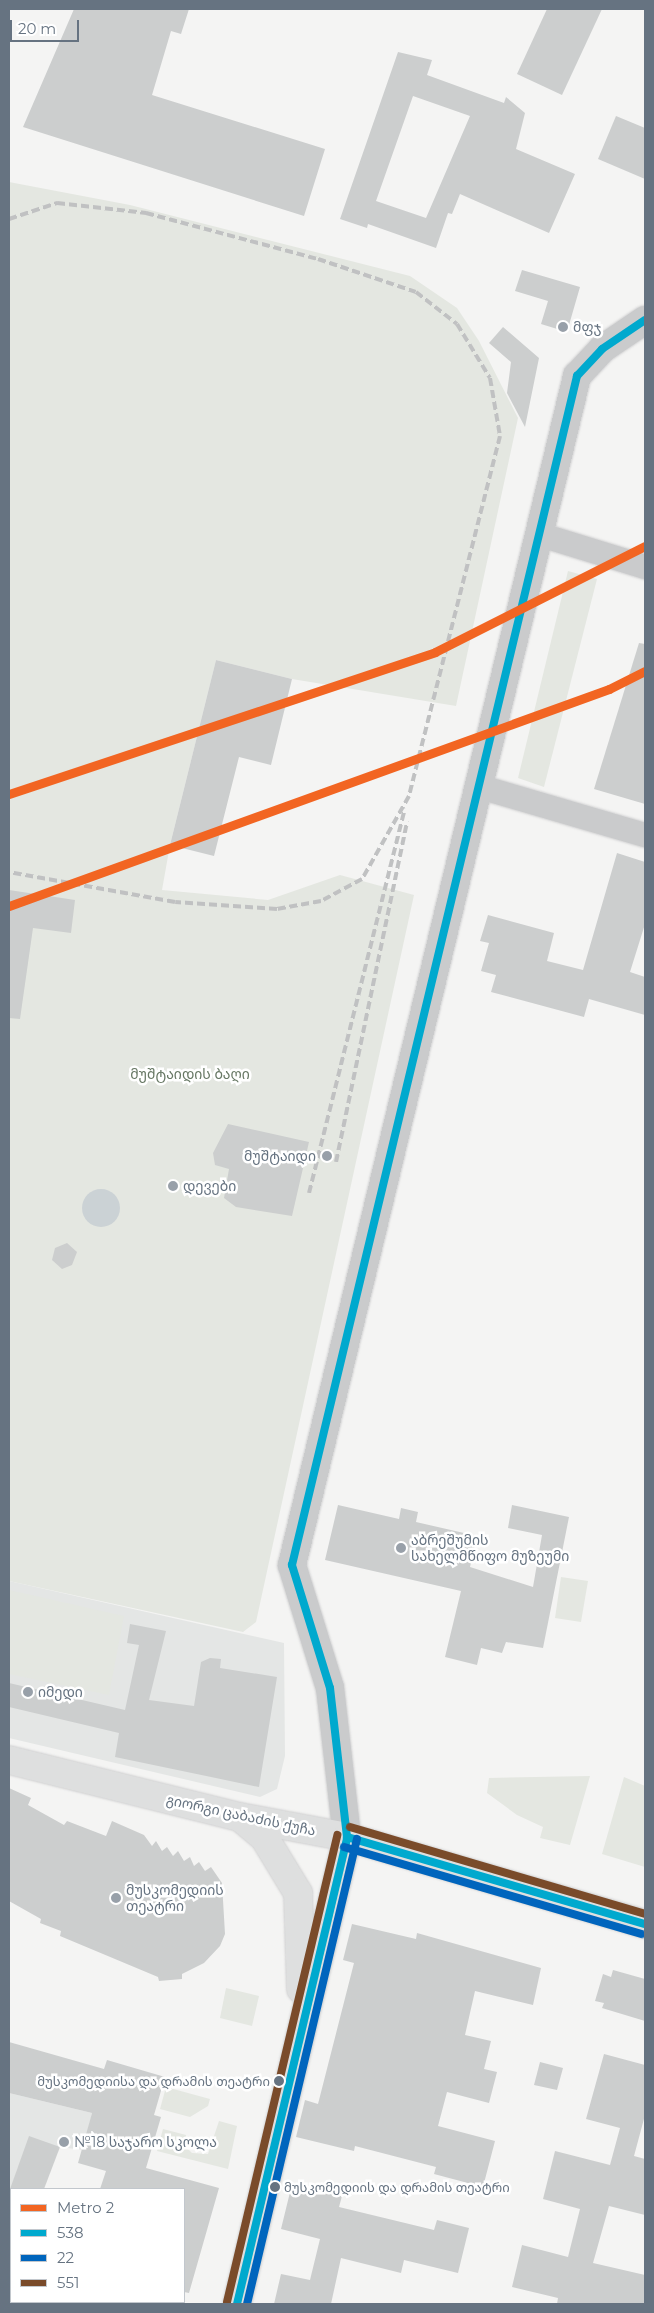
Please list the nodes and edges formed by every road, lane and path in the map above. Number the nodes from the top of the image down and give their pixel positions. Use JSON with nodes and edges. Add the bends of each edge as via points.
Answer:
{"nodes":[{"id":1,"x":641,"y":325,"type":"edge"},
{"id":2,"x":538,"y":534,"type":"junction"},
{"id":3,"x":645,"y":567,"type":"edge"},
{"id":4,"x":477,"y":786,"type":"junction"},
{"id":5,"x":645,"y":835,"type":"edge"},
{"id":6,"x":9,"y":1760,"type":"edge"},
{"id":7,"x":240,"y":1817,"type":"junction"},
{"id":8,"x":347,"y":1837,"type":"junction"},
{"id":9,"x":645,"y":1924,"type":"edge"},
{"id":10,"x":292,"y":2074,"type":"junction"},
{"id":11,"x":238,"y":2304,"type":"edge"}],
"edges":[{"from":1,"to":2,"type":"street","via":[[602,349],[577,376]]},
{"from":2,"to":3,"type":"street"},
{"from":2,"to":4,"type":"street"},
{"from":4,"to":5,"type":"street"},
{"from":4,"to":8,"type":"street","via":[[292,1565],[330,1688]]},
{"from":6,"to":7,"type":"main road","name":"გიორგი ცაბაძის ქუჩა"},
{"from":7,"to":8,"type":"main road","name":"გიორგი ცაბაძის ქუჩა"},
{"from":7,"to":10,"type":"main road","via":[[264,1836],[298,1893],[302,1978]]},
{"from":8,"to":9,"type":"main road","name":"გიორგი ცაბაძის ქუჩა"},
{"from":8,"to":10,"type":"main road"},
{"from":10,"to":11,"type":"main road"}]}
